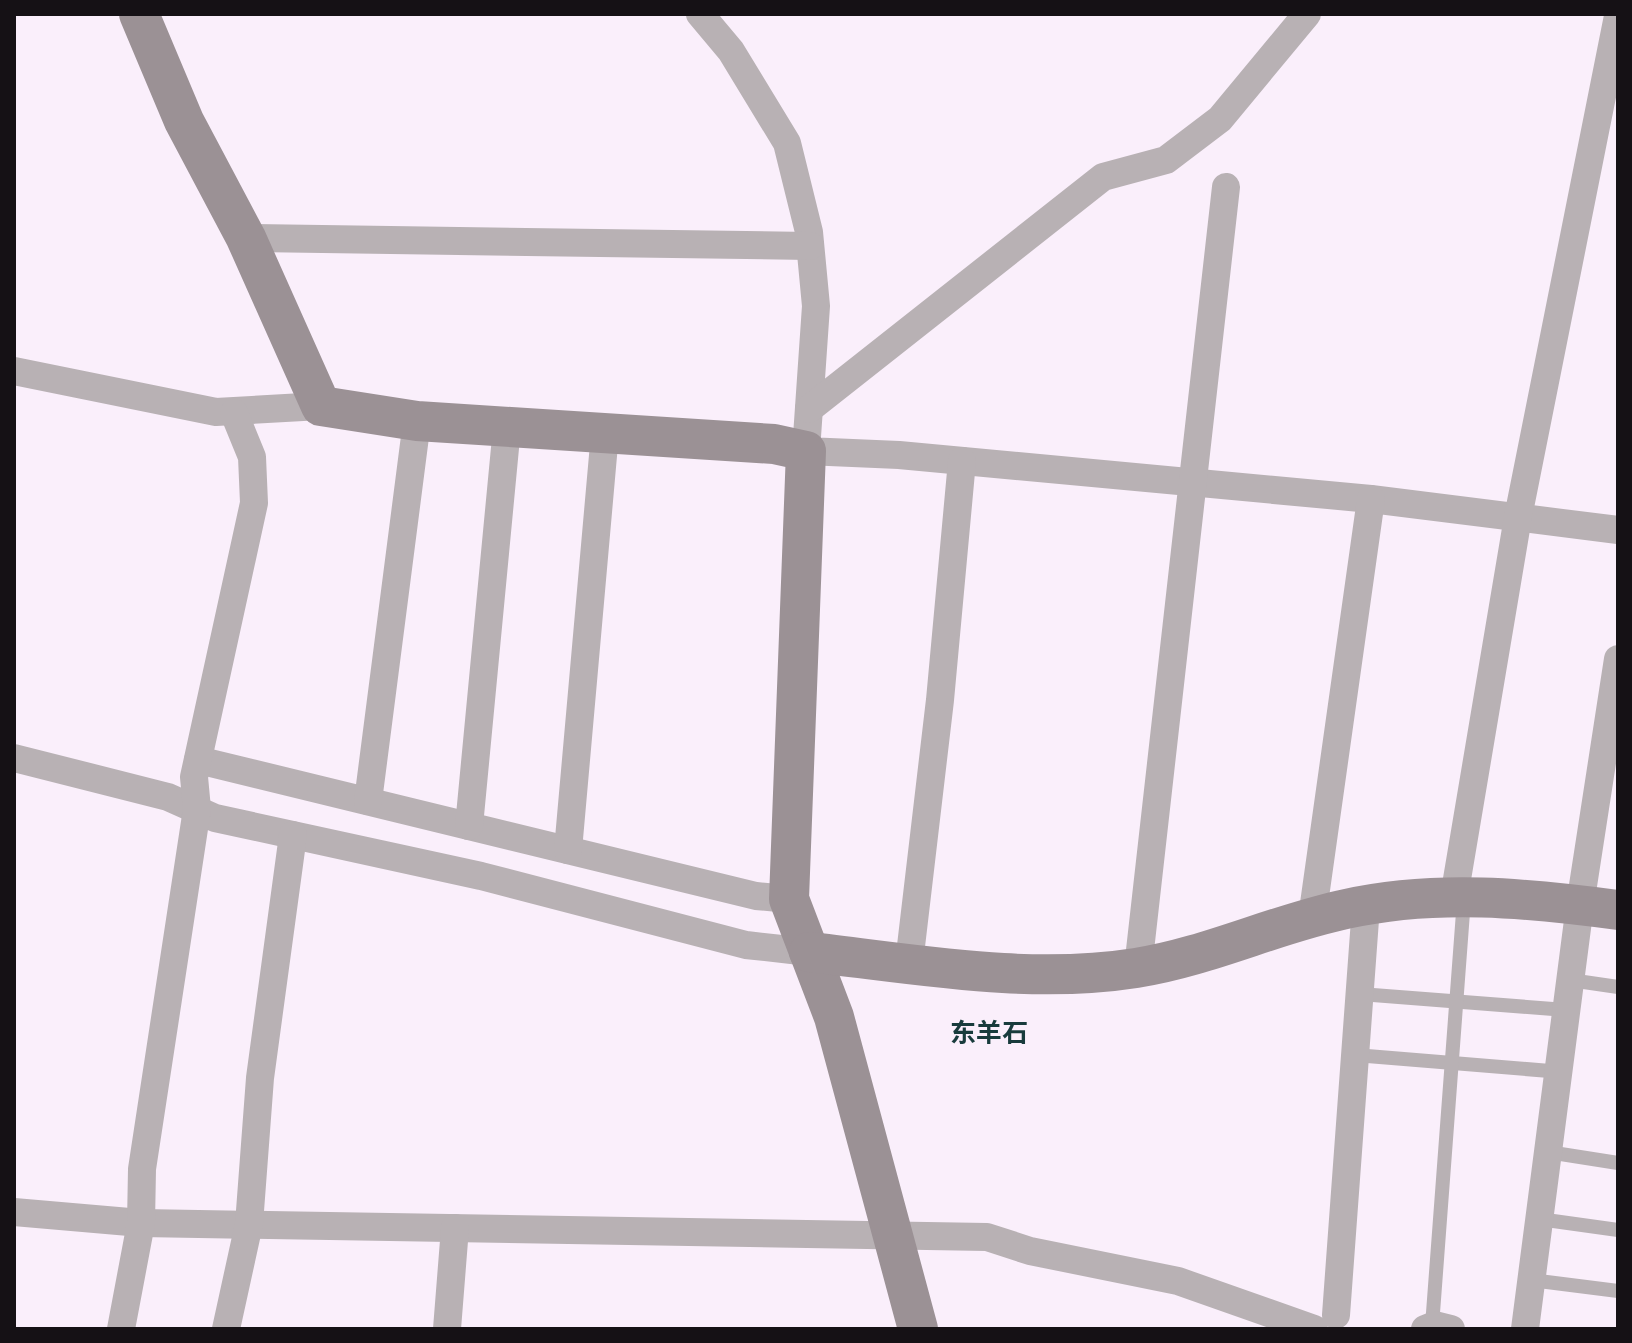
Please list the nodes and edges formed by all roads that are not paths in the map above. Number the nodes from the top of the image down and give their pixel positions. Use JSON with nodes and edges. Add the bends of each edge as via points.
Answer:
{"nodes":[{"id":1,"x":139,"y":14,"type":"edge"},
{"id":2,"x":700,"y":14,"type":"edge"},
{"id":3,"x":1307,"y":14,"type":"edge"},
{"id":4,"x":1618,"y":16,"type":"edge"},
{"id":5,"x":1226,"y":187,"type":"dead end"},
{"id":6,"x":246,"y":238,"type":"junction"},
{"id":7,"x":810,"y":246,"type":"junction"},
{"id":8,"x":14,"y":371,"type":"edge"},
{"id":9,"x":321,"y":406,"type":"junction"},
{"id":10,"x":809,"y":409,"type":"junction"},
{"id":11,"x":234,"y":413,"type":"junction"},
{"id":12,"x":417,"y":421,"type":"junction"},
{"id":13,"x":507,"y":427,"type":"junction"},
{"id":14,"x":605,"y":433,"type":"junction"},
{"id":15,"x":806,"y":451,"type":"junction"},
{"id":16,"x":962,"y":461,"type":"junction"},
{"id":17,"x":1195,"y":483,"type":"junction"},
{"id":18,"x":1371,"y":499,"type":"junction"},
{"id":19,"x":1518,"y":517,"type":"junction"},
{"id":20,"x":1618,"y":530,"type":"edge"},
{"id":21,"x":1618,"y":659,"type":"edge"},
{"id":22,"x":14,"y":758,"type":"edge"},
{"id":23,"x":198,"y":760,"type":"junction"},
{"id":24,"x":368,"y":801,"type":"junction"},
{"id":25,"x":197,"y":809,"type":"junction"},
{"id":26,"x":469,"y":826,"type":"junction"},
{"id":27,"x":293,"y":835,"type":"junction"},
{"id":28,"x":568,"y":850,"type":"junction"},
{"id":29,"x":1459,"y":897,"type":"junction"},
{"id":30,"x":789,"y":899,"type":"junction"},
{"id":31,"x":1366,"y":906,"type":"junction"},
{"id":32,"x":1599,"y":907,"type":"edge"},
{"id":33,"x":1312,"y":918,"type":"junction"},
{"id":34,"x":809,"y":952,"type":"junction"},
{"id":35,"x":909,"y":963,"type":"junction"},
{"id":36,"x":1138,"y":968,"type":"junction"},
{"id":37,"x":1570,"y":980,"type":"junction"},
{"id":38,"x":1618,"y":987,"type":"edge"},
{"id":39,"x":1360,"y":994,"type":"junction"},
{"id":40,"x":1456,"y":1001,"type":"junction"},
{"id":41,"x":1566,"y":1010,"type":"junction"},
{"id":42,"x":1355,"y":1055,"type":"junction"},
{"id":43,"x":1452,"y":1063,"type":"junction"},
{"id":44,"x":1560,"y":1071,"type":"junction"},
{"id":45,"x":1548,"y":1152,"type":"junction"},
{"id":46,"x":1618,"y":1163,"type":"edge"},
{"id":47,"x":14,"y":1212,"type":"edge"},
{"id":48,"x":1539,"y":1219,"type":"junction"},
{"id":49,"x":141,"y":1223,"type":"junction"},
{"id":50,"x":249,"y":1224,"type":"junction"},
{"id":51,"x":455,"y":1228,"type":"junction"},
{"id":52,"x":1618,"y":1230,"type":"edge"},
{"id":53,"x":895,"y":1236,"type":"junction"},
{"id":54,"x":1531,"y":1280,"type":"junction"},
{"id":55,"x":1618,"y":1291,"type":"edge"},
{"id":56,"x":1325,"y":1322,"type":"edge"},
{"id":57,"x":1436,"y":1328,"type":"edge"},
{"id":58,"x":121,"y":1329,"type":"edge"},
{"id":59,"x":226,"y":1329,"type":"edge"},
{"id":60,"x":447,"y":1329,"type":"edge"},
{"id":61,"x":918,"y":1329,"type":"edge"},
{"id":62,"x":1525,"y":1329,"type":"edge"}],
"edges":[{"from":1,"to":6,"type":"street","via":[[184,121]]},
{"from":2,"to":7,"type":"street","via":[[731,51],[787,143]]},
{"from":3,"to":10,"type":"street","via":[[1220,119],[1166,160],[1103,177]]},
{"from":4,"to":19,"type":"street"},
{"from":5,"to":17,"type":"street"},
{"from":6,"to":7,"type":"street"},
{"from":6,"to":9,"type":"street"},
{"from":7,"to":10,"type":"street","via":[[816,306]]},
{"from":8,"to":11,"type":"street"},
{"from":9,"to":11,"type":"street"},
{"from":9,"to":12,"type":"street"},
{"from":10,"to":15,"type":"street"},
{"from":11,"to":23,"type":"street","via":[[252,457],[254,503]]},
{"from":12,"to":13,"type":"street"},
{"from":12,"to":24,"type":"street"},
{"from":13,"to":14,"type":"street"},
{"from":13,"to":26,"type":"street"},
{"from":14,"to":15,"type":"street","via":[[774,444]]},
{"from":14,"to":28,"type":"street"},
{"from":15,"to":16,"type":"street"},
{"from":15,"to":30,"type":"street"},
{"from":16,"to":17,"type":"street"},
{"from":16,"to":35,"type":"street"},
{"from":17,"to":18,"type":"street"},
{"from":17,"to":36,"type":"street"},
{"from":18,"to":19,"type":"street"},
{"from":18,"to":33,"type":"street"},
{"from":19,"to":20,"type":"street"},
{"from":19,"to":29,"type":"street"},
{"from":21,"to":32,"type":"street"},
{"from":22,"to":25,"type":"street"},
{"from":23,"to":24,"type":"street"},
{"from":23,"to":25,"type":"street"},
{"from":24,"to":26,"type":"street"},
{"from":25,"to":27,"type":"street"},
{"from":25,"to":49,"type":"street","via":[[142,1169]]},
{"from":26,"to":28,"type":"street"},
{"from":27,"to":34,"type":"street","via":[[481,876],[746,945]]},
{"from":27,"to":50,"type":"street","via":[[260,1078]]},
{"from":28,"to":30,"type":"street","via":[[756,896]]},
{"from":29,"to":31,"type":"street"},
{"from":29,"to":32,"type":"street","via":[[1522,897]]},
{"from":29,"to":40,"type":"lane"},
{"from":30,"to":34,"type":"street"},
{"from":31,"to":33,"type":"street"},
{"from":31,"to":39,"type":"street"},
{"from":32,"to":37,"type":"street"},
{"from":33,"to":36,"type":"street"},
{"from":34,"to":35,"type":"street"},
{"from":34,"to":53,"type":"street","via":[[834,1017]]},
{"from":35,"to":36,"type":"street","via":[[1068,975]]},
{"from":37,"to":38,"type":"lane"},
{"from":37,"to":41,"type":"street"},
{"from":39,"to":40,"type":"lane"},
{"from":39,"to":42,"type":"street"},
{"from":40,"to":41,"type":"lane"},
{"from":40,"to":43,"type":"lane"},
{"from":41,"to":44,"type":"street"},
{"from":42,"to":43,"type":"lane"},
{"from":42,"to":56,"type":"street"},
{"from":43,"to":44,"type":"lane"},
{"from":43,"to":57,"type":"lane"},
{"from":44,"to":45,"type":"street"},
{"from":45,"to":46,"type":"lane"},
{"from":45,"to":48,"type":"street"},
{"from":47,"to":49,"type":"street"},
{"from":48,"to":52,"type":"lane"},
{"from":48,"to":54,"type":"street"},
{"from":49,"to":50,"type":"street"},
{"from":49,"to":58,"type":"street"},
{"from":50,"to":51,"type":"street"},
{"from":50,"to":59,"type":"street"},
{"from":51,"to":53,"type":"street"},
{"from":51,"to":60,"type":"street"},
{"from":53,"to":56,"type":"street","via":[[987,1237]]},
{"from":53,"to":61,"type":"street"},
{"from":54,"to":55,"type":"lane"},
{"from":54,"to":62,"type":"street"}]}
